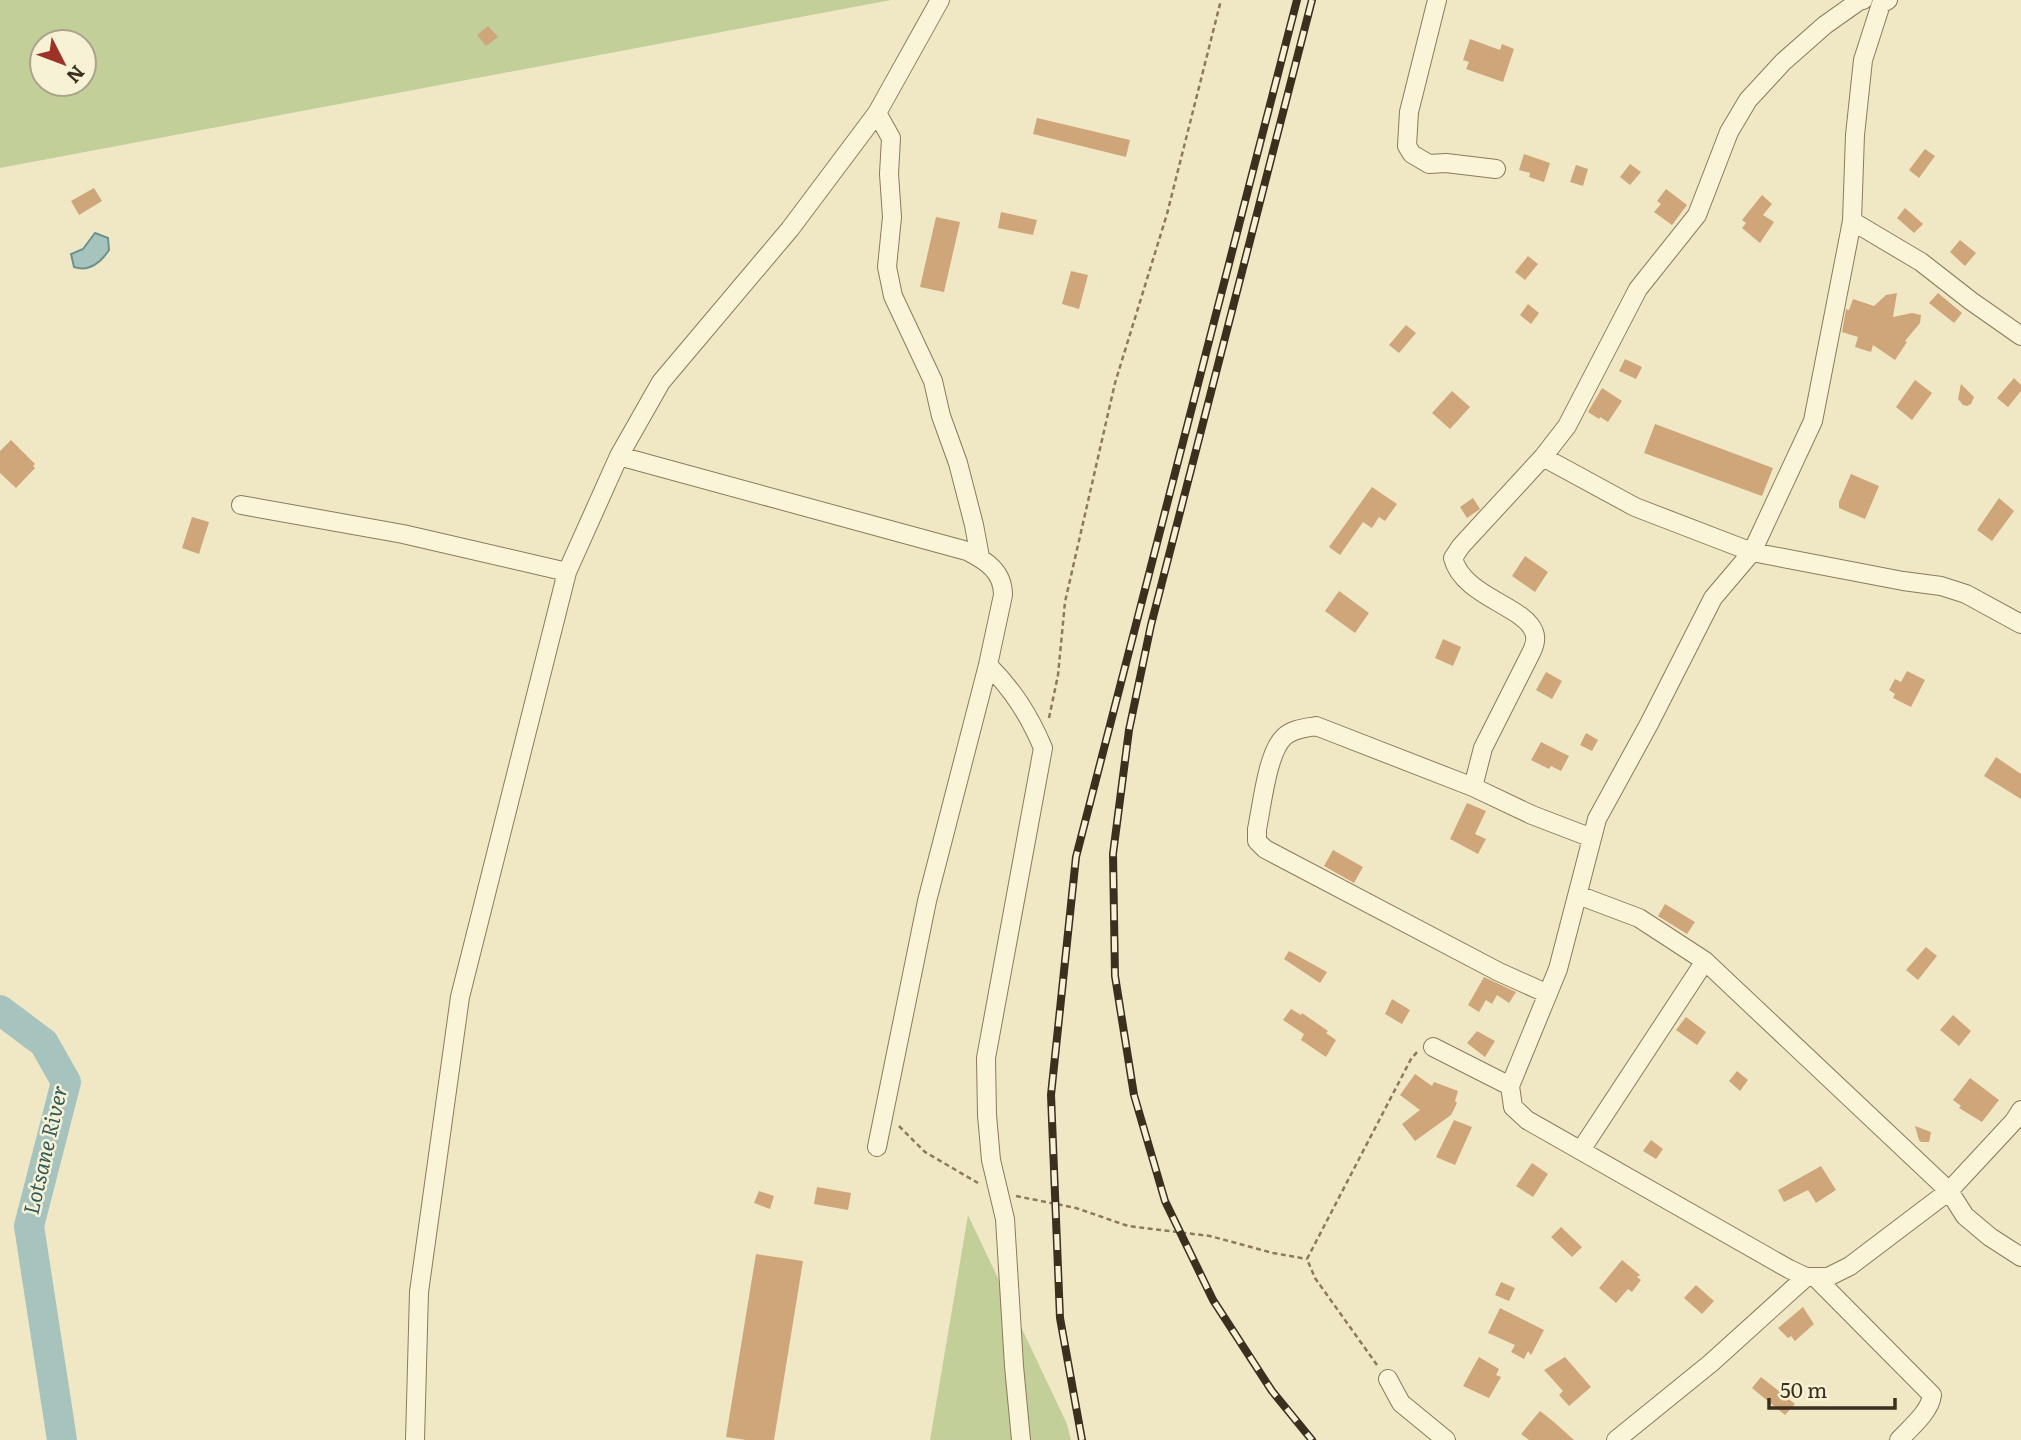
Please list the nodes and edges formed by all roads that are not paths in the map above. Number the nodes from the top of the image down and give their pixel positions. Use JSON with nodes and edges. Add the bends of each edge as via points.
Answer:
{"nodes":[{"id":1,"x":940,"y":0,"type":"edge"},
{"id":2,"x":1437,"y":0,"type":"edge"},
{"id":3,"x":1876,"y":1,"type":"edge"},
{"id":4,"x":877,"y":113,"type":"junction"},
{"id":5,"x":1496,"y":169,"type":"dead end"},
{"id":6,"x":1852,"y":221,"type":"junction"},
{"id":7,"x":2021,"y":336,"type":"edge"},
{"id":8,"x":618,"y":456,"type":"junction"},
{"id":9,"x":1543,"y":457,"type":"junction"},
{"id":10,"x":240,"y":505,"type":"dead end"},
{"id":11,"x":1752,"y":552,"type":"junction"},
{"id":12,"x":980,"y":557,"type":"junction"},
{"id":13,"x":567,"y":572,"type":"junction"},
{"id":14,"x":2021,"y":624,"type":"edge"},
{"id":15,"x":988,"y":665,"type":"junction"},
{"id":16,"x":1473,"y":787,"type":"junction"},
{"id":17,"x":1592,"y":838,"type":"junction"},
{"id":18,"x":1578,"y":895,"type":"junction"},
{"id":19,"x":1705,"y":961,"type":"junction"},
{"id":20,"x":1548,"y":994,"type":"junction"},
{"id":21,"x":1433,"y":1047,"type":"road end"},
{"id":22,"x":1510,"y":1086,"type":"junction"},
{"id":23,"x":2019,"y":1119,"type":"edge"},
{"id":24,"x":877,"y":1147,"type":"dead end"},
{"id":25,"x":1581,"y":1150,"type":"junction"},
{"id":26,"x":1949,"y":1191,"type":"junction"},
{"id":27,"x":2021,"y":1257,"type":"edge"},
{"id":28,"x":1811,"y":1277,"type":"junction"},
{"id":29,"x":1388,"y":1379,"type":"road end"},
{"id":30,"x":415,"y":1440,"type":"edge"},
{"id":31,"x":1021,"y":1440,"type":"edge"},
{"id":32,"x":1446,"y":1440,"type":"edge"},
{"id":33,"x":1616,"y":1440,"type":"edge"},
{"id":34,"x":1899,"y":1440,"type":"edge"}],
"edges":[{"from":1,"to":4,"type":"street"},
{"from":2,"to":5,"type":"street","via":[[1409,112],[1407,146],[1430,164]]},
{"from":3,"to":6,"type":"street","via":[[1863,60]]},
{"from":3,"to":9,"type":"street","via":[[1859,1],[1825,25],[1748,100],[1729,132],[1697,215],[1638,289],[1567,426]]},
{"from":4,"to":8,"type":"street","via":[[790,229],[661,382]]},
{"from":4,"to":12,"type":"street","via":[[891,138],[887,267],[893,296],[933,381]]},
{"from":6,"to":7,"type":"street","via":[[1922,261]]},
{"from":6,"to":11,"type":"street","via":[[1813,421]]},
{"from":8,"to":12,"type":"street"},
{"from":8,"to":13,"type":"street"},
{"from":9,"to":11,"type":"street","via":[[1635,507]]},
{"from":9,"to":16,"type":"street","via":[[1453,558],[1456,570],[1485,596],[1527,621],[1535,633],[1531,653],[1483,748]]},
{"from":10,"to":13,"type":"street","via":[[403,534]]},
{"from":11,"to":14,"type":"street","via":[[1941,586],[1966,594]]},
{"from":11,"to":17,"type":"street","via":[[1713,598],[1597,819]]},
{"from":12,"to":15,"type":"street","via":[[1003,583]]},
{"from":13,"to":30,"type":"street","via":[[460,997],[419,1292]]},
{"from":15,"to":24,"type":"street","via":[[927,901]]},
{"from":15,"to":31,"type":"street","via":[[1017,697],[1043,748],[986,1058],[986,1115],[1005,1219]]},
{"from":16,"to":17,"type":"street"},
{"from":16,"to":20,"type":"street","via":[[1316,726],[1298,730],[1284,737],[1273,755],[1257,841]]},
{"from":17,"to":18,"type":"street"},
{"from":18,"to":19,"type":"street","via":[[1639,918]]},
{"from":18,"to":20,"type":"street"},
{"from":19,"to":25,"type":"street"},
{"from":19,"to":26,"type":"street"},
{"from":20,"to":22,"type":"street"},
{"from":21,"to":22,"type":"street"},
{"from":22,"to":25,"type":"street","via":[[1513,1107],[1527,1120]]},
{"from":23,"to":26,"type":"street"},
{"from":25,"to":28,"type":"street"},
{"from":26,"to":27,"type":"street","via":[[1965,1216]]},
{"from":26,"to":28,"type":"street","via":[[1850,1266],[1828,1277]]},
{"from":28,"to":33,"type":"street"},
{"from":28,"to":34,"type":"street","via":[[1932,1395],[1927,1408]]},
{"from":29,"to":32,"type":"street","via":[[1401,1403]]}]}
